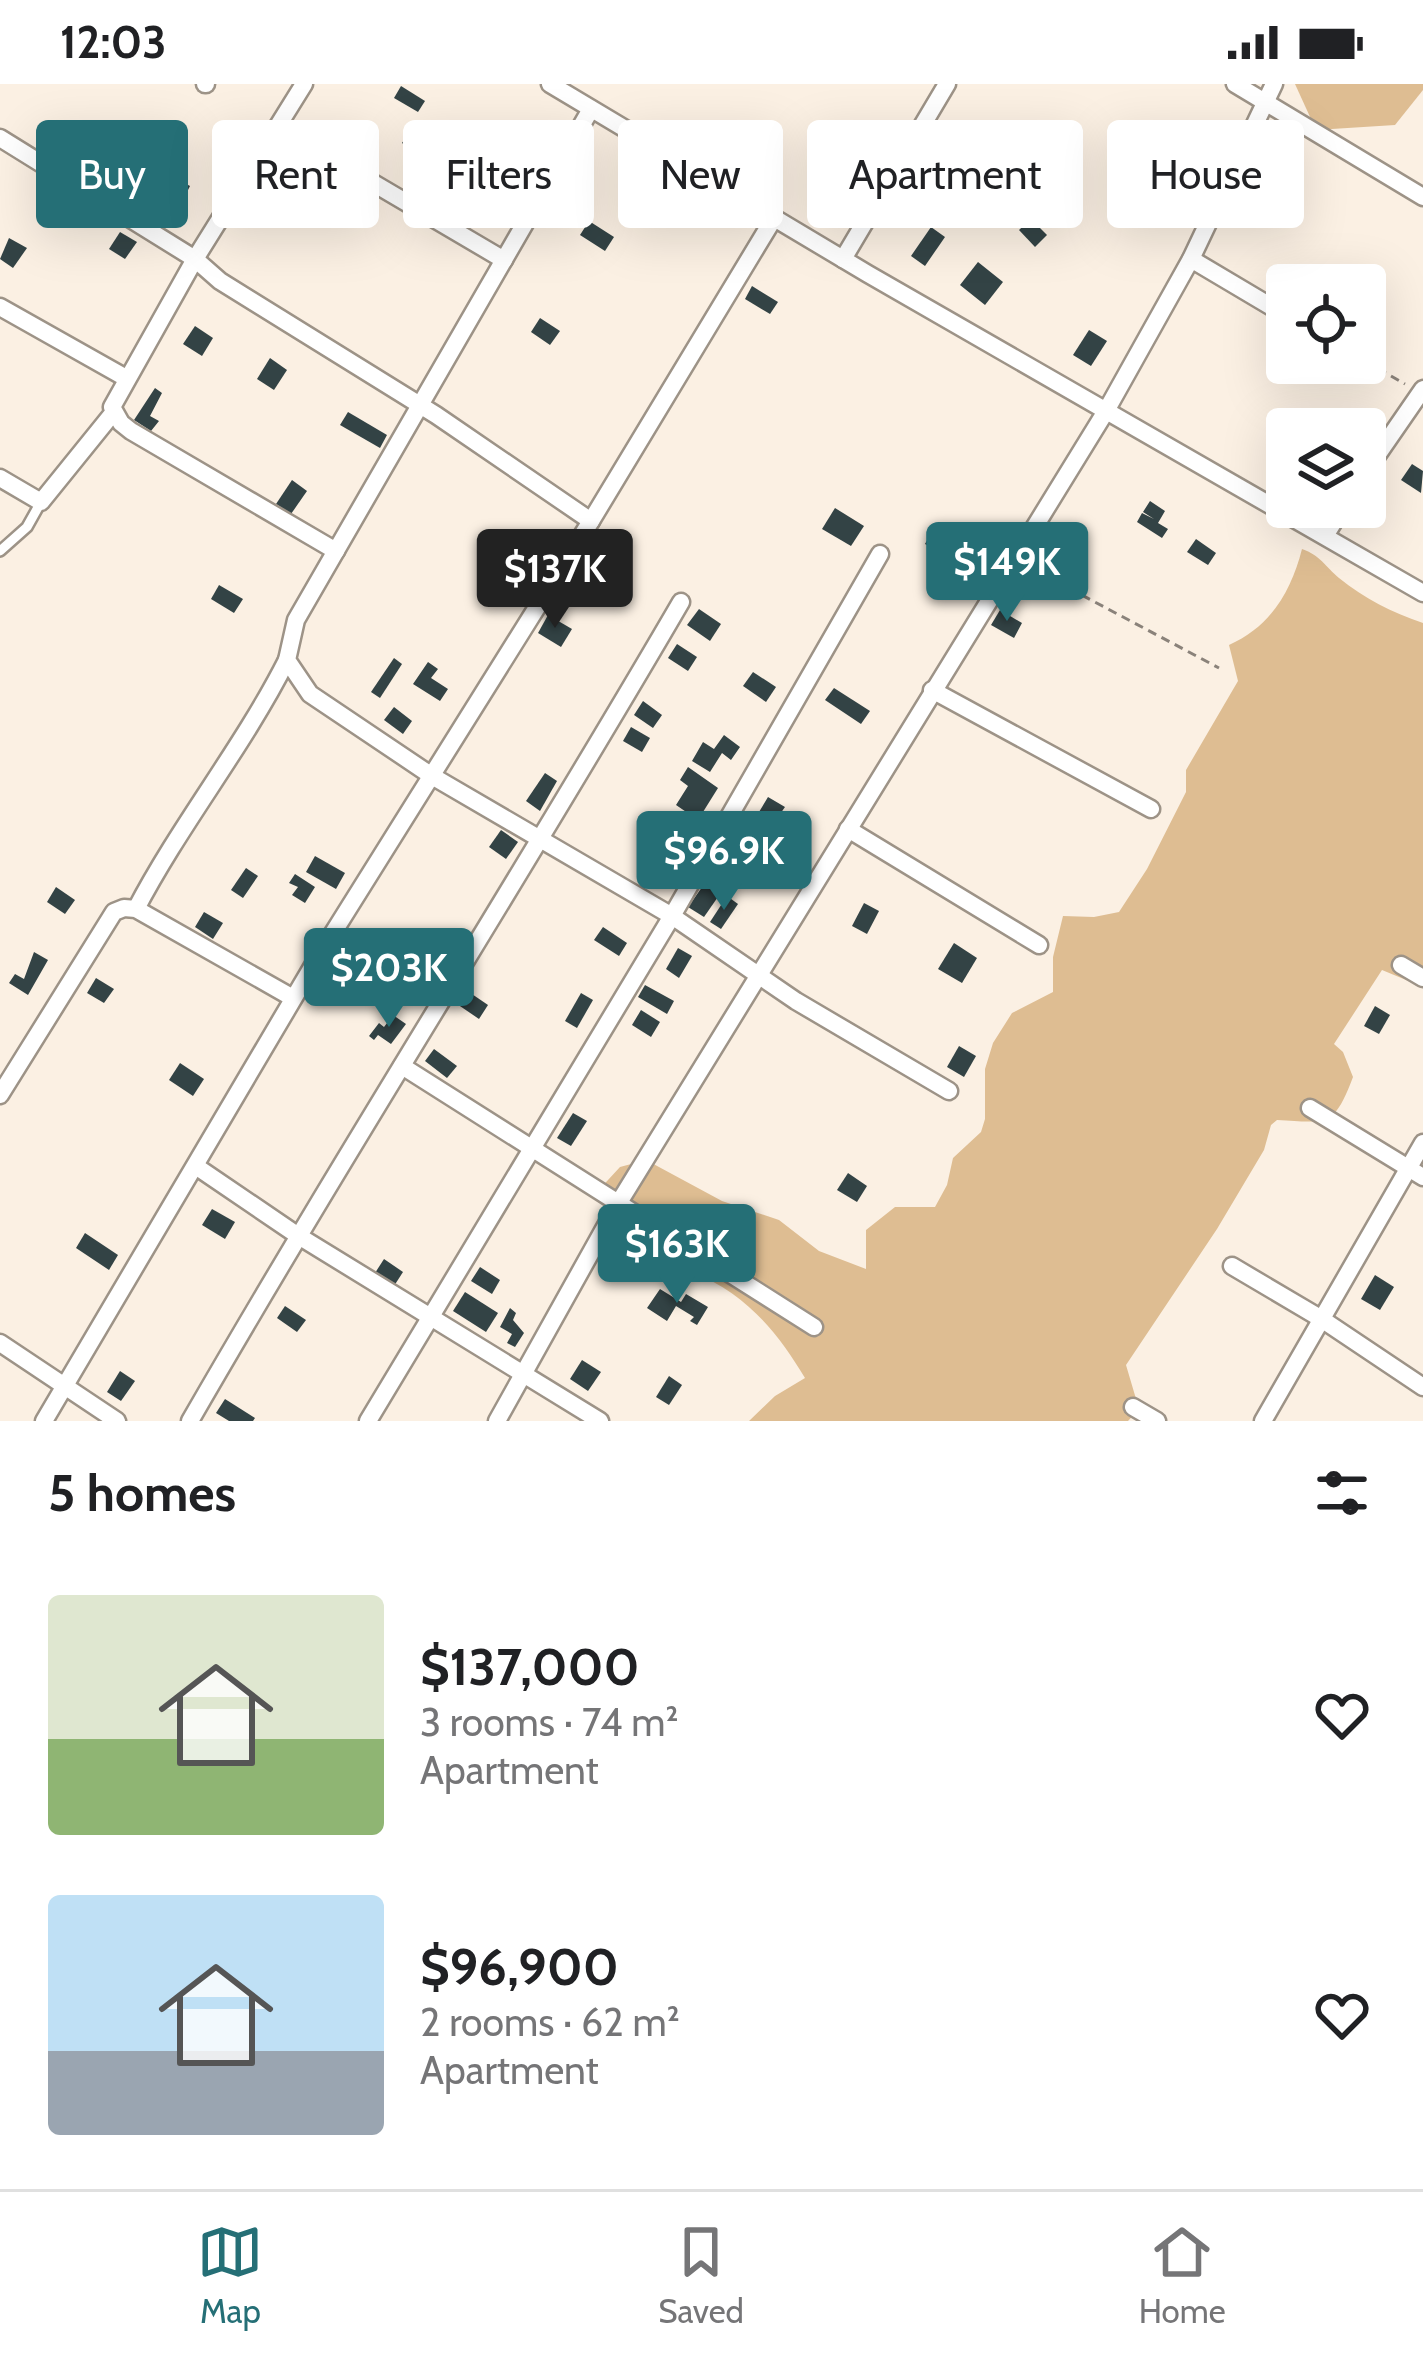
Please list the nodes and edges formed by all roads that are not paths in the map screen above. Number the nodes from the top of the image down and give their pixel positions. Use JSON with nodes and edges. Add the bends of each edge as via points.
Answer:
{"nodes":[{"id":1,"x":304,"y":84,"type":"edge"},
{"id":2,"x":550,"y":84,"type":"edge"},
{"id":3,"x":947,"y":84,"type":"edge"},
{"id":4,"x":1235,"y":84,"type":"edge"},
{"id":5,"x":1274,"y":84,"type":"edge"},
{"id":6,"x":1264,"y":102,"type":"junction"},
{"id":7,"x":591,"y":109,"type":"junction"},
{"id":8,"x":282,"y":120,"type":"edge"},
{"id":9,"x":618,"y":125,"type":"edge"},
{"id":10,"x":0,"y":138,"type":"edge"},
{"id":11,"x":379,"y":186,"type":"edge"},
{"id":12,"x":1423,"y":197,"type":"edge"},
{"id":13,"x":783,"y":223,"type":"edge"},
{"id":14,"x":214,"y":228,"type":"edge"},
{"id":15,"x":768,"y":228,"type":"edge"},
{"id":16,"x":195,"y":259,"type":"junction"},
{"id":17,"x":843,"y":259,"type":"junction"},
{"id":18,"x":1191,"y":259,"type":"junction"},
{"id":19,"x":504,"y":260,"type":"junction"},
{"id":20,"x":1266,"y":304,"type":"edge"},
{"id":21,"x":0,"y":307,"type":"edge"},
{"id":22,"x":126,"y":378,"type":"junction"},
{"id":23,"x":1422,"y":391,"type":"edge"},
{"id":24,"x":420,"y":405,"type":"junction"},
{"id":25,"x":1106,"y":411,"type":"junction"},
{"id":26,"x":113,"y":413,"type":"junction"},
{"id":27,"x":1386,"y":442,"type":"edge"},
{"id":28,"x":0,"y":478,"type":"edge"},
{"id":29,"x":41,"y":502,"type":"junction"},
{"id":30,"x":591,"y":521,"type":"junction"},
{"id":31,"x":1330,"y":528,"type":"edge"},
{"id":32,"x":1325,"y":536,"type":"junction"},
{"id":33,"x":0,"y":551,"type":"edge"},
{"id":34,"x":336,"y":551,"type":"junction"},
{"id":35,"x":880,"y":554,"type":"dead end"},
{"id":36,"x":1423,"y":593,"type":"edge"},
{"id":37,"x":681,"y":602,"type":"dead end"},
{"id":38,"x":287,"y":660,"type":"junction"},
{"id":39,"x":932,"y":690,"type":"junction"},
{"id":40,"x":432,"y":776,"type":"junction"},
{"id":41,"x":1151,"y":809,"type":"dead end"},
{"id":42,"x":848,"y":829,"type":"junction"},
{"id":43,"x":541,"y":839,"type":"junction"},
{"id":44,"x":136,"y":909,"type":"junction"},
{"id":45,"x":672,"y":916,"type":"junction"},
{"id":46,"x":1040,"y":945,"type":"dead end"},
{"id":47,"x":1400,"y":964,"type":"dead end"},
{"id":48,"x":760,"y":975,"type":"junction"},
{"id":49,"x":1423,"y":978,"type":"edge"},
{"id":50,"x":293,"y":998,"type":"junction"},
{"id":51,"x":402,"y":1066,"type":"junction"},
{"id":52,"x":950,"y":1090,"type":"dead end"},
{"id":53,"x":0,"y":1095,"type":"edge"},
{"id":54,"x":1310,"y":1108,"type":"dead end"},
{"id":55,"x":1423,"y":1143,"type":"edge"},
{"id":56,"x":532,"y":1149,"type":"junction"},
{"id":57,"x":197,"y":1167,"type":"junction"},
{"id":58,"x":1416,"y":1172,"type":"edge"},
{"id":59,"x":618,"y":1204,"type":"junction"},
{"id":60,"x":297,"y":1235,"type":"junction"},
{"id":61,"x":1232,"y":1266,"type":"dead end"},
{"id":62,"x":427,"y":1317,"type":"junction"},
{"id":63,"x":1320,"y":1318,"type":"junction"},
{"id":64,"x":814,"y":1327,"type":"dead end"},
{"id":65,"x":0,"y":1342,"type":"edge"},
{"id":66,"x":525,"y":1373,"type":"junction"},
{"id":67,"x":66,"y":1385,"type":"junction"},
{"id":68,"x":1423,"y":1387,"type":"edge"},
{"id":69,"x":1133,"y":1407,"type":"dead end"},
{"id":70,"x":44,"y":1421,"type":"edge"},
{"id":71,"x":117,"y":1421,"type":"edge"},
{"id":72,"x":190,"y":1421,"type":"edge"},
{"id":73,"x":368,"y":1421,"type":"edge"},
{"id":74,"x":497,"y":1421,"type":"edge"},
{"id":75,"x":600,"y":1421,"type":"edge"},
{"id":76,"x":1156,"y":1421,"type":"edge"},
{"id":77,"x":1263,"y":1421,"type":"edge"}],
"edges":[{"from":1,"to":8,"type":"street"},
{"from":2,"to":7,"type":"street"},
{"from":3,"to":17,"type":"street"},
{"from":4,"to":6,"type":"street"},
{"from":5,"to":6,"type":"street"},
{"from":6,"to":12,"type":"street"},
{"from":6,"to":18,"type":"street"},
{"from":7,"to":9,"type":"street"},
{"from":7,"to":19,"type":"street"},
{"from":10,"to":16,"type":"street"},
{"from":11,"to":19,"type":"street"},
{"from":13,"to":17,"type":"street"},
{"from":14,"to":16,"type":"street"},
{"from":15,"to":30,"type":"street"},
{"from":16,"to":22,"type":"street"},
{"from":16,"to":24,"type":"street"},
{"from":17,"to":25,"type":"street"},
{"from":18,"to":20,"type":"street"},
{"from":18,"to":25,"type":"street"},
{"from":19,"to":24,"type":"street"},
{"from":21,"to":22,"type":"street"},
{"from":22,"to":26,"type":"street"},
{"from":23,"to":27,"type":"street"},
{"from":24,"to":30,"type":"street"},
{"from":24,"to":34,"type":"street"},
{"from":25,"to":32,"type":"street"},
{"from":25,"to":39,"type":"street"},
{"from":26,"to":29,"type":"street"},
{"from":26,"to":34,"type":"street"},
{"from":28,"to":29,"type":"street"},
{"from":29,"to":33,"type":"lane"},
{"from":30,"to":40,"type":"street"},
{"from":31,"to":32,"type":"street"},
{"from":32,"to":36,"type":"street"},
{"from":34,"to":38,"type":"street","via":[[296,620]]},
{"from":35,"to":45,"type":"street"},
{"from":37,"to":43,"type":"street"},
{"from":38,"to":40,"type":"street","via":[[310,694]]},
{"from":38,"to":44,"type":"street"},
{"from":39,"to":41,"type":"street"},
{"from":39,"to":42,"type":"street"},
{"from":40,"to":43,"type":"street"},
{"from":40,"to":50,"type":"street"},
{"from":42,"to":46,"type":"street"},
{"from":42,"to":48,"type":"street"},
{"from":43,"to":45,"type":"street"},
{"from":43,"to":51,"type":"street"},
{"from":44,"to":50,"type":"street"},
{"from":44,"to":53,"type":"street","via":[[114,912]]},
{"from":45,"to":48,"type":"street"},
{"from":45,"to":56,"type":"street"},
{"from":47,"to":49,"type":"street"},
{"from":48,"to":52,"type":"street"},
{"from":48,"to":59,"type":"street"},
{"from":50,"to":57,"type":"street"},
{"from":51,"to":56,"type":"street"},
{"from":51,"to":60,"type":"street"},
{"from":54,"to":58,"type":"street"},
{"from":55,"to":58,"type":"street"},
{"from":56,"to":59,"type":"street"},
{"from":56,"to":62,"type":"street"},
{"from":57,"to":60,"type":"street"},
{"from":57,"to":67,"type":"street"},
{"from":58,"to":63,"type":"street"},
{"from":59,"to":64,"type":"street"},
{"from":59,"to":66,"type":"street"},
{"from":60,"to":62,"type":"street"},
{"from":60,"to":72,"type":"street"},
{"from":61,"to":63,"type":"street"},
{"from":62,"to":66,"type":"street"},
{"from":62,"to":73,"type":"street"},
{"from":63,"to":68,"type":"street"},
{"from":63,"to":77,"type":"street"},
{"from":65,"to":67,"type":"street"},
{"from":66,"to":74,"type":"street"},
{"from":66,"to":75,"type":"street"},
{"from":67,"to":70,"type":"street"},
{"from":67,"to":71,"type":"street"},
{"from":69,"to":76,"type":"street"}]}
